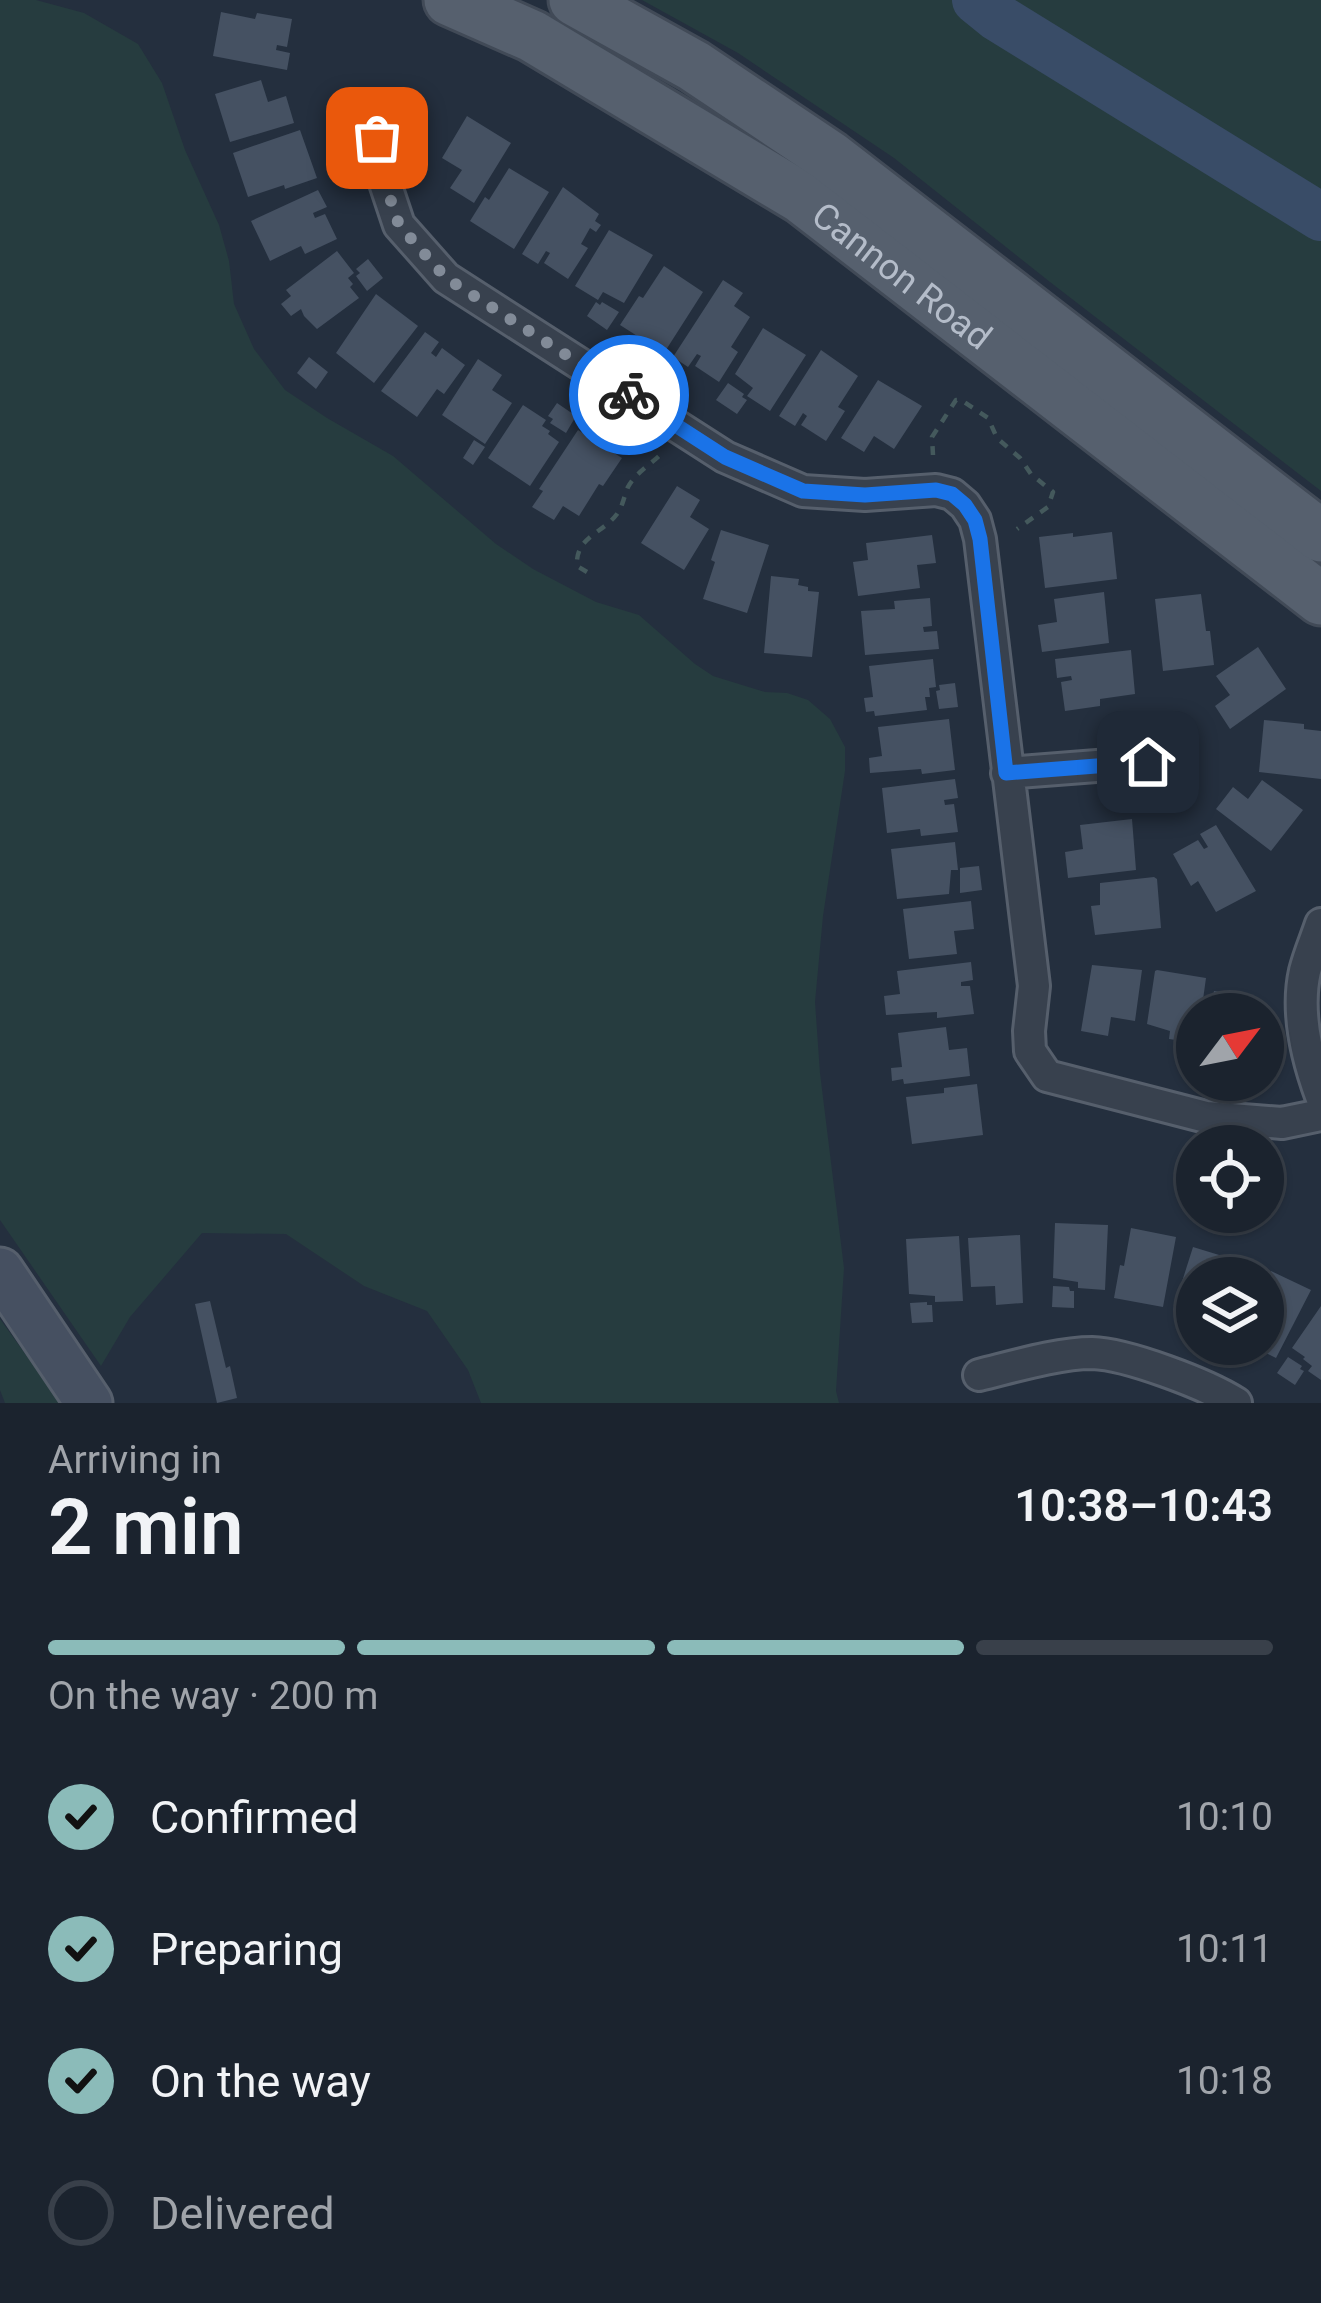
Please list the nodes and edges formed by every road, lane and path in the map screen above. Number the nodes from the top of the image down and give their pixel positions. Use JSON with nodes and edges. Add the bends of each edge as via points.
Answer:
{"nodes":[{"id":1,"x":450,"y":0,"type":"edge"},
{"id":2,"x":575,"y":0,"type":"edge"},
{"id":3,"x":375,"y":108,"type":"dead end"},
{"id":4,"x":663,"y":452,"type":"dead end"},
{"id":5,"x":933,"y":455,"type":"dead end"},
{"id":6,"x":1017,"y":529,"type":"dead end"},
{"id":7,"x":1321,"y":536,"type":"edge"},
{"id":8,"x":587,"y":572,"type":"dead end"},
{"id":9,"x":1321,"y":599,"type":"edge"},
{"id":10,"x":1148,"y":762,"type":"dead end"},
{"id":11,"x":1006,"y":773,"type":"junction"},
{"id":12,"x":1321,"y":924,"type":"edge"},
{"id":13,"x":1321,"y":1096,"type":"edge"},
{"id":14,"x":1321,"y":1115,"type":"edge"},
{"id":15,"x":0,"y":1271,"type":"edge"},
{"id":16,"x":979,"y":1375,"type":"dead end"},
{"id":17,"x":89,"y":1403,"type":"edge"},
{"id":18,"x":1236,"y":1403,"type":"edge"}],
"edges":[{"from":1,"to":9,"type":"main road","name":"Cannon Road","via":[[532,35],[802,198]]},
{"from":2,"to":7,"type":"main road","name":"Cannon Road","via":[[694,66],[830,157]]},
{"from":3,"to":11,"type":"street","via":[[380,168],[399,225],[446,278],[725,457],[803,491],[936,490],[965,505],[980,539]]},
{"from":4,"to":8,"type":"path","via":[[578,550],[578,566]]},
{"from":5,"to":6,"type":"path","via":[[932,437],[956,400],[988,418],[997,439],[1053,492],[1048,507]]},
{"from":10,"to":11,"type":"street"},
{"from":11,"to":14,"type":"street","via":[[1034,986],[1030,1051],[1048,1076],[1206,1117],[1282,1123]]},
{"from":12,"to":13,"type":"street","via":[[1304,973],[1303,1023]]},
{"from":15,"to":17,"type":"street"},
{"from":16,"to":18,"type":"street","via":[[1093,1353],[1140,1363]]}]}
